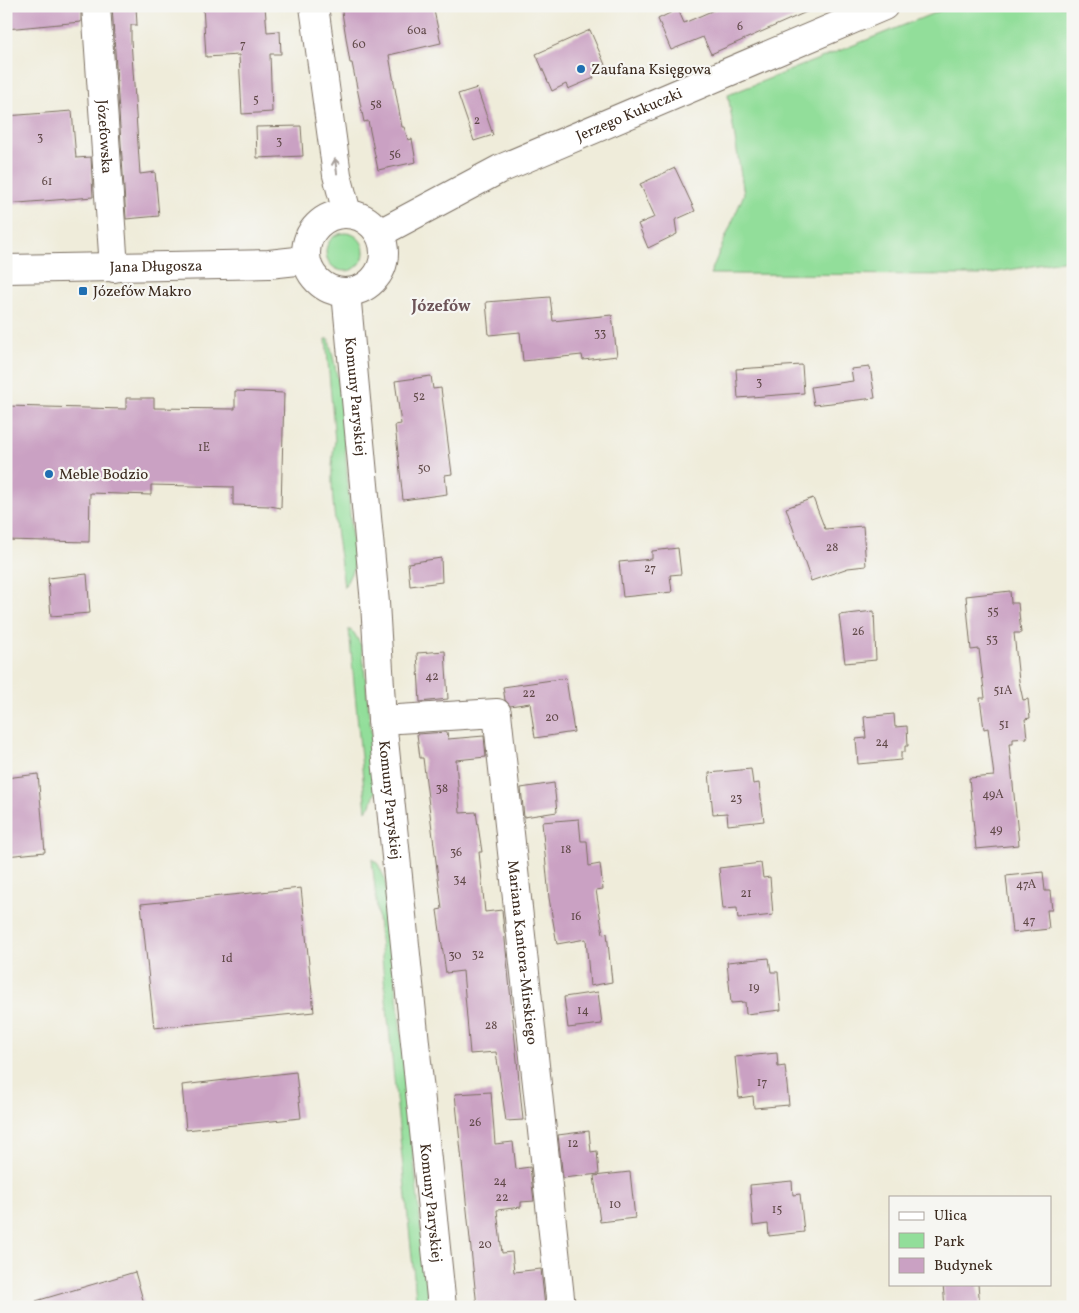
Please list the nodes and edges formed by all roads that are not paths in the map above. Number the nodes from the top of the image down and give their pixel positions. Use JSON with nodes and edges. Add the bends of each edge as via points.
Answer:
{"nodes":[{"id":1,"x":96,"y":6,"type":"edge"},
{"id":2,"x":314,"y":6,"type":"edge"},
{"id":3,"x":884,"y":6,"type":"edge"},
{"id":4,"x":348,"y":213,"type":"junction"},
{"id":5,"x":380,"y":233,"type":"junction"},
{"id":6,"x":306,"y":260,"type":"junction"},
{"id":7,"x":114,"y":268,"type":"junction"},
{"id":8,"x":6,"y":269,"type":"edge"},
{"id":9,"x":346,"y":292,"type":"junction"},
{"id":10,"x":382,"y":720,"type":"junction"},
{"id":11,"x":442,"y":1307,"type":"edge"},
{"id":12,"x":560,"y":1307,"type":"edge"}],
"edges":[{"from":1,"to":7,"type":"street","name":"Józefowska"},
{"from":4,"to":2,"type":"street","one_way":true,"via":[[337,175]]},
{"from":3,"to":5,"type":"street","name":"Jerzego Kukuczki","via":[[500,169]]},
{"from":4,"to":5,"type":"street","via":[[366,219]]},
{"from":4,"to":6,"type":"street","via":[[326,218],[316,226],[308,242]]},
{"from":5,"to":9,"type":"street","via":[[385,253],[378,275],[359,290]]},
{"from":6,"to":7,"type":"street","name":"Jana Długosza"},
{"from":6,"to":9,"type":"street","via":[[316,280],[335,291]]},
{"from":7,"to":8,"type":"street","name":"Jana Długosza"},
{"from":9,"to":10,"type":"street","name":"Komuny Paryskiej","via":[[375,603]]},
{"from":10,"to":11,"type":"street","name":"Komuny Paryskiej"},
{"from":10,"to":12,"type":"street","name":"Mariana Kantora-Mirskiego","via":[[497,713]]}]}
